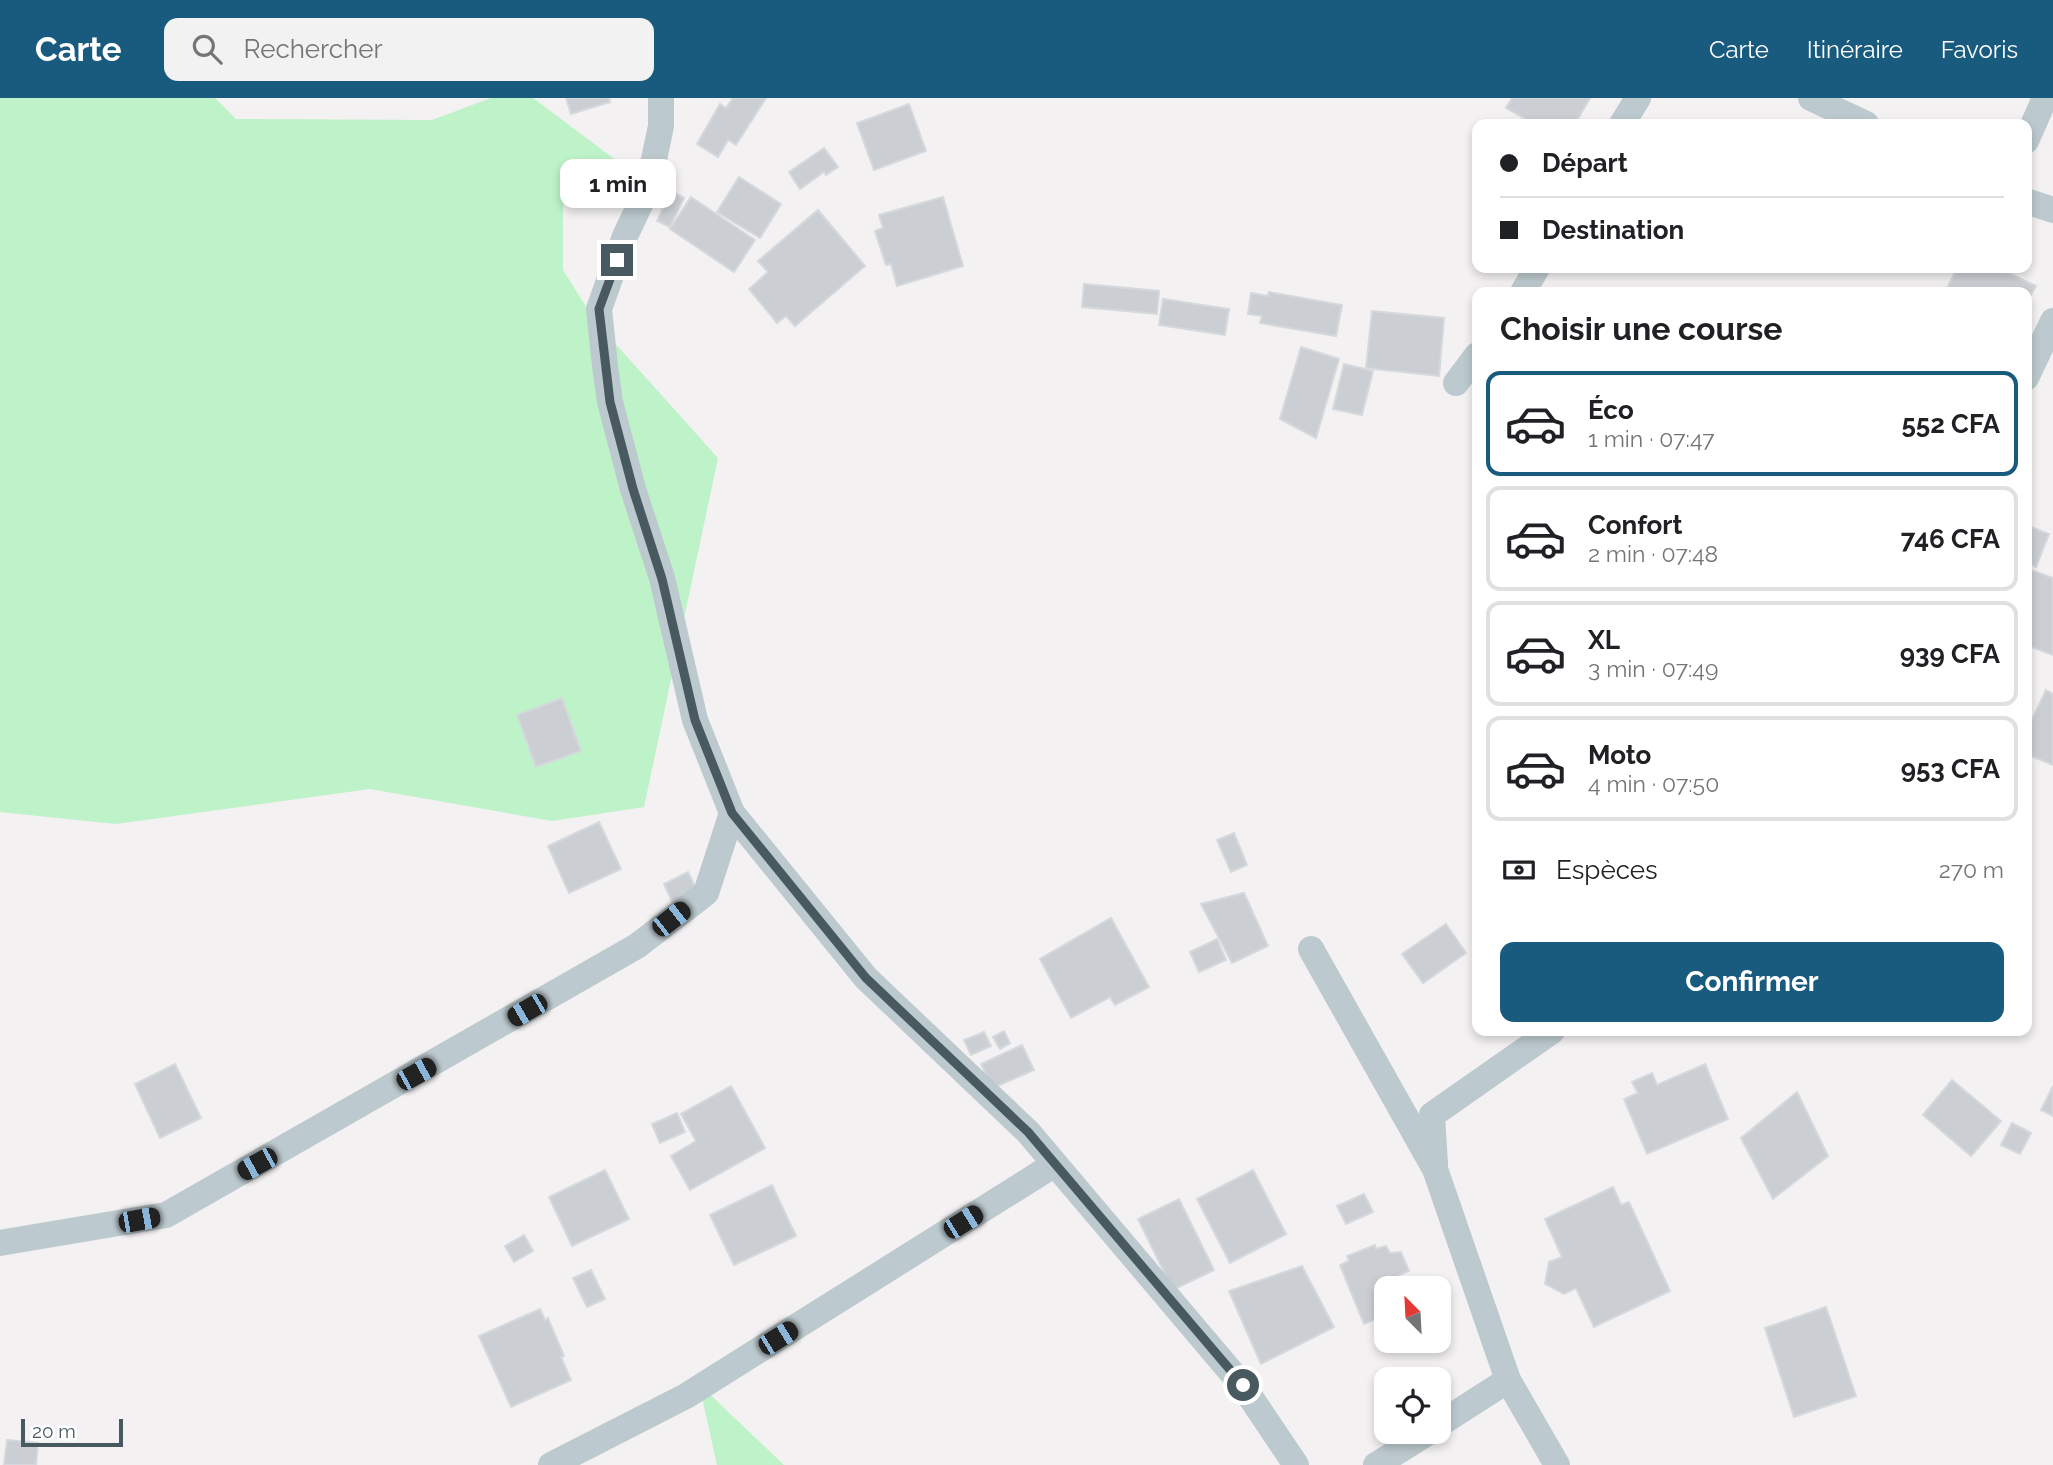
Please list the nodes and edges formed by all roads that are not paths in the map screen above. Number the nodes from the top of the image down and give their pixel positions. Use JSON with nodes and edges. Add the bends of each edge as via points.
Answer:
{"nodes":[{"id":1,"x":661,"y":98,"type":"edge"},
{"id":2,"x":1638,"y":98,"type":"edge"},
{"id":3,"x":1811,"y":98,"type":"edge"},
{"id":4,"x":2045,"y":98,"type":"edge"},
{"id":5,"x":1625,"y":119,"type":"edge"},
{"id":6,"x":1855,"y":119,"type":"edge"},
{"id":7,"x":2032,"y":127,"type":"edge"},
{"id":8,"x":2032,"y":203,"type":"edge"},
{"id":9,"x":2053,"y":210,"type":"edge"},
{"id":10,"x":2053,"y":321,"type":"edge"},
{"id":11,"x":1472,"y":362,"type":"edge"},
{"id":12,"x":2032,"y":365,"type":"edge"},
{"id":13,"x":1456,"y":383,"type":"dead end"},
{"id":14,"x":732,"y":813,"type":"junction"},
{"id":15,"x":1311,"y":949,"type":"dead end"},
{"id":16,"x":1545,"y":1036,"type":"edge"},
{"id":17,"x":1055,"y":1164,"type":"junction"},
{"id":18,"x":1435,"y":1169,"type":"junction"},
{"id":19,"x":0,"y":1242,"type":"edge"},
{"id":20,"x":1508,"y":1380,"type":"junction"},
{"id":21,"x":1451,"y":1417,"type":"edge"},
{"id":22,"x":1410,"y":1444,"type":"edge"},
{"id":23,"x":551,"y":1465,"type":"edge"},
{"id":24,"x":1296,"y":1465,"type":"edge"},
{"id":25,"x":1376,"y":1465,"type":"edge"},
{"id":26,"x":1557,"y":1465,"type":"edge"}],
"edges":[{"from":1,"to":14,"type":"street","via":[[661,126],[648,188],[599,309],[610,402],[662,579],[695,720]]},
{"from":2,"to":5,"type":"street"},
{"from":3,"to":6,"type":"street"},
{"from":4,"to":7,"type":"street"},
{"from":8,"to":9,"type":"street"},
{"from":10,"to":12,"type":"street"},
{"from":11,"to":13,"type":"street"},
{"from":14,"to":17,"type":"street","via":[[866,978],[1028,1132]]},
{"from":14,"to":19,"type":"street","via":[[706,893],[637,946],[166,1215]]},
{"from":15,"to":18,"type":"street"},
{"from":16,"to":18,"type":"street","via":[[1433,1115]]},
{"from":17,"to":23,"type":"street","via":[[686,1396]]},
{"from":17,"to":24,"type":"street","via":[[1243,1385]]},
{"from":18,"to":20,"type":"street"},
{"from":20,"to":21,"type":"street"},
{"from":20,"to":26,"type":"street"},
{"from":22,"to":25,"type":"street"}]}
